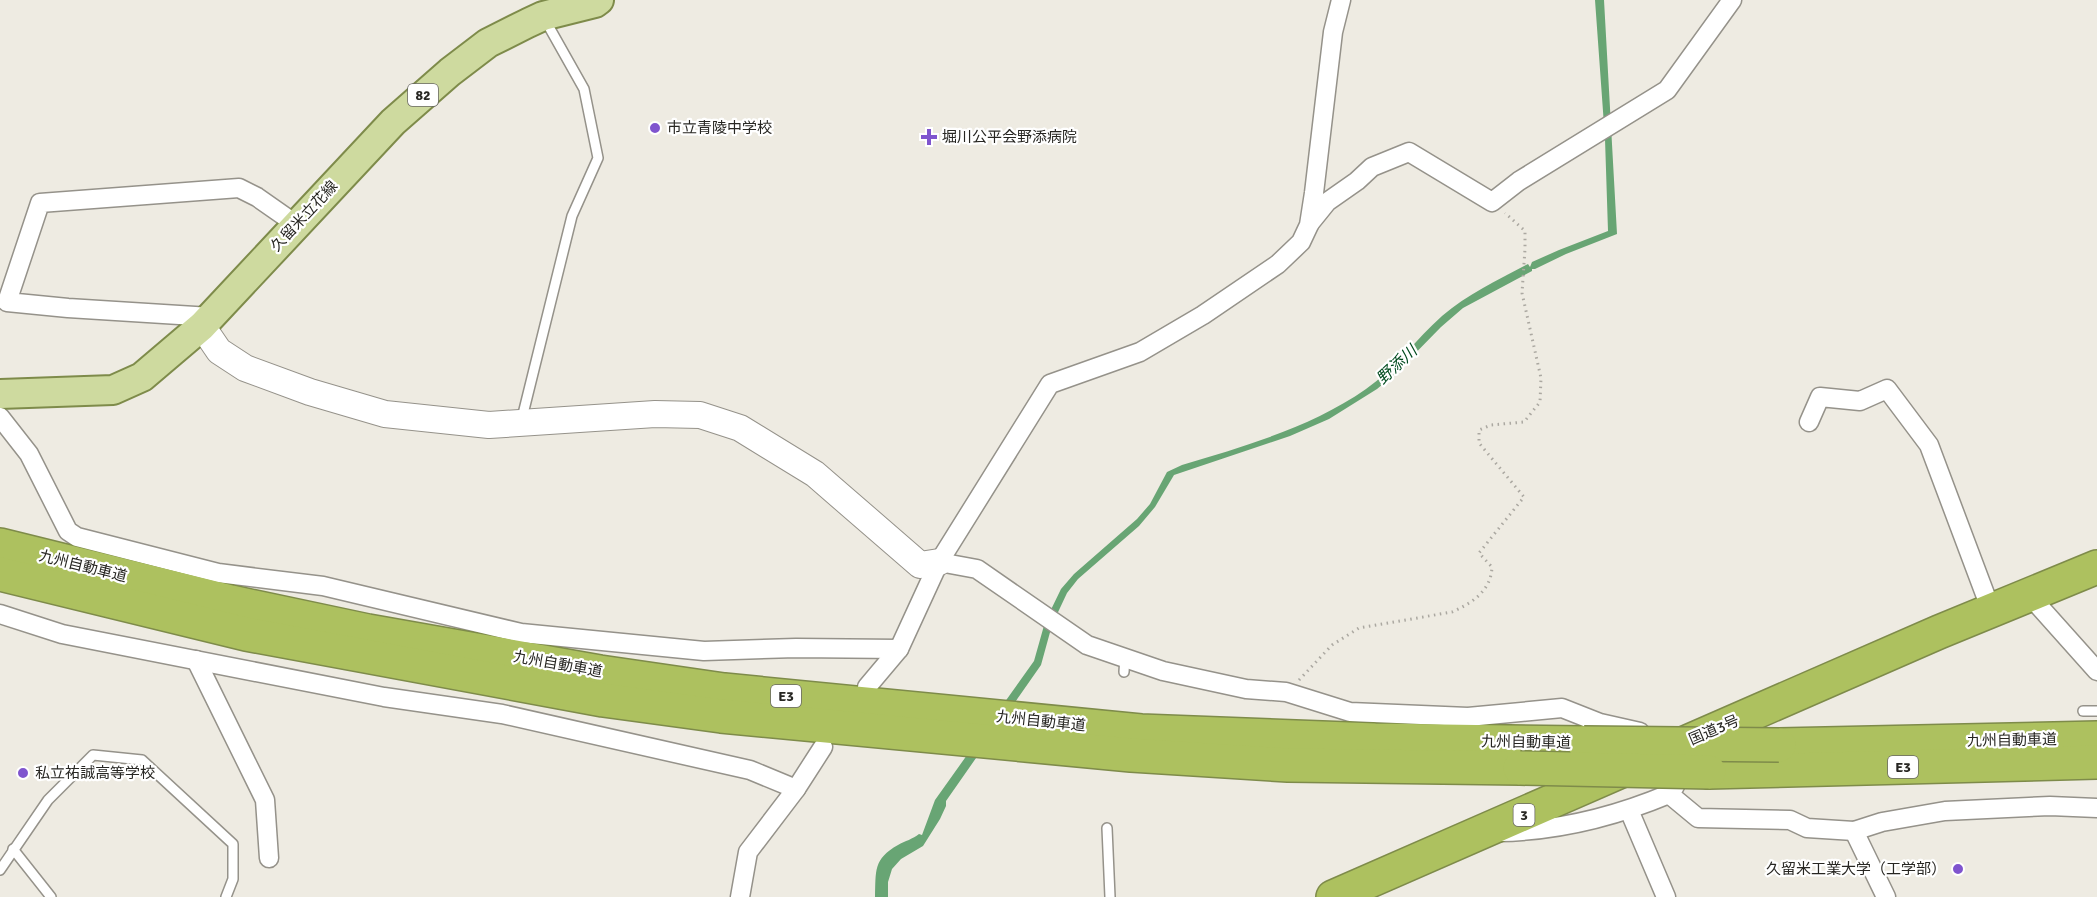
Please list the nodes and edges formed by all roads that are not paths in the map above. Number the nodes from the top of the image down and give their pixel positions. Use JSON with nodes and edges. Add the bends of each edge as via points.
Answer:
{"nodes":[{"id":1,"x":600,"y":0,"type":"edge"},
{"id":2,"x":1341,"y":0,"type":"edge"},
{"id":3,"x":1732,"y":0,"type":"edge"},
{"id":4,"x":543,"y":16,"type":"junction"},
{"id":5,"x":297,"y":225,"type":"junction"},
{"id":6,"x":1308,"y":225,"type":"junction"},
{"id":7,"x":207,"y":322,"type":"junction"},
{"id":8,"x":0,"y":394,"type":"edge"},
{"id":9,"x":0,"y":417,"type":"edge"},
{"id":10,"x":1809,"y":422,"type":"dead end"},
{"id":11,"x":520,"y":424,"type":"junction"},
{"id":12,"x":0,"y":545,"type":"edge"},
{"id":13,"x":939,"y":562,"type":"junction"},
{"id":14,"x":2097,"y":567,"type":"edge"},
{"id":15,"x":0,"y":574,"type":"edge"},
{"id":16,"x":2029,"y":595,"type":"junction"},
{"id":17,"x":1991,"y":610,"type":"junction"},
{"id":18,"x":0,"y":614,"type":"edge"},
{"id":19,"x":899,"y":649,"type":"junction"},
{"id":20,"x":196,"y":660,"type":"junction"},
{"id":21,"x":2097,"y":671,"type":"edge"},
{"id":22,"x":867,"y":687,"type":"dead end"},
{"id":23,"x":2097,"y":711,"type":"edge"},
{"id":24,"x":2090,"y":725,"type":"edge"},
{"id":25,"x":1703,"y":735,"type":"junction"},
{"id":26,"x":824,"y":747,"type":"dead end"},
{"id":27,"x":2097,"y":762,"type":"edge"},
{"id":28,"x":796,"y":789,"type":"junction"},
{"id":29,"x":1669,"y":794,"type":"junction"},
{"id":30,"x":2097,"y":808,"type":"edge"},
{"id":31,"x":1629,"y":810,"type":"junction"},
{"id":32,"x":1107,"y":828,"type":"dead end"},
{"id":33,"x":1854,"y":831,"type":"junction"},
{"id":34,"x":1485,"y":832,"type":"junction"},
{"id":35,"x":13,"y":849,"type":"junction"},
{"id":36,"x":269,"y":858,"type":"dead end"},
{"id":37,"x":0,"y":870,"type":"edge"},
{"id":38,"x":51,"y":897,"type":"edge"},
{"id":39,"x":226,"y":897,"type":"edge"},
{"id":40,"x":740,"y":897,"type":"edge"},
{"id":41,"x":1110,"y":897,"type":"edge"},
{"id":42,"x":1333,"y":897,"type":"edge"},
{"id":43,"x":1666,"y":897,"type":"edge"},
{"id":44,"x":1886,"y":897,"type":"edge"}],
"edges":[{"from":1,"to":4,"type":"main road","name":"久留米立花線","number":"82"},
{"from":2,"to":6,"type":"street"},
{"from":3,"to":6,"type":"street","via":[[1667,90],[1492,202],[1409,152],[1372,167],[1327,202]]},
{"from":4,"to":5,"type":"main road","name":"久留米立花線","number":"82","via":[[488,43],[450,72],[393,122]]},
{"from":4,"to":11,"type":"lane","via":[[584,89],[598,158],[572,216]]},
{"from":5,"to":7,"type":"main road","name":"久留米立花線","number":"82"},
{"from":5,"to":7,"type":"street","via":[[239,188],[40,202],[7,302]]},
{"from":6,"to":13,"type":"street","via":[[1301,242],[1278,264],[1203,315],[1140,352],[1050,384]]},
{"from":7,"to":8,"type":"main road","name":"久留米立花線","number":"82","via":[[142,377],[112,390]]},
{"from":7,"to":11,"type":"street","via":[[219,351],[245,368],[310,392],[385,414],[489,425]]},
{"from":9,"to":19,"type":"street","via":[[29,454],[68,531],[77,537],[218,573],[323,586],[521,633],[704,651]]},
{"from":10,"to":17,"type":"street","via":[[1820,397],[1860,401],[1887,389],[1929,445]]},
{"from":11,"to":13,"type":"street","via":[[655,414],[700,416],[740,428],[815,474],[920,565]]},
{"from":12,"to":24,"type":"highway","name":"九州自動車道","number":"E3","bridge":true,"via":[[368,631],[600,672],[724,690],[1141,731],[1375,740],[1779,745]]},
{"from":13,"to":19,"type":"street"},
{"from":13,"to":25,"type":"street","via":[[977,569],[1086,645],[1124,664],[1246,689],[1286,692],[1350,712],[1468,717],[1562,708],[1600,723],[1652,734]]},
{"from":14,"to":16,"type":"highway","name":"国道3号","number":"3"},
{"from":15,"to":27,"type":"highway","name":"九州自動車道","number":"E3","bridge":true,"via":[[246,634],[603,700],[709,715],[1131,755],[1288,765],[1709,772]]},
{"from":16,"to":17,"type":"highway","name":"国道3号","number":"3"},
{"from":16,"to":21,"type":"street"},
{"from":17,"to":25,"type":"highway","name":"国道3号","number":"3"},
{"from":18,"to":20,"type":"street","via":[[62,634]]},
{"from":19,"to":22,"type":"street"},
{"from":20,"to":28,"type":"street","via":[[384,698],[502,714],[750,770]]},
{"from":20,"to":36,"type":"street","via":[[265,800]]},
{"from":23,"to":24,"type":"lane"},
{"from":25,"to":29,"type":"street"},
{"from":25,"to":34,"type":"highway","name":"国道3号","number":"3"},
{"from":26,"to":28,"type":"street"},
{"from":28,"to":40,"type":"street","via":[[747,852]]},
{"from":29,"to":31,"type":"street"},
{"from":29,"to":33,"type":"street","via":[[1698,818],[1790,819],[1807,828]]},
{"from":30,"to":33,"type":"street","via":[[1945,811]]},
{"from":31,"to":34,"type":"street","via":[[1569,825]]},
{"from":31,"to":43,"type":"street"},
{"from":32,"to":41,"type":"lane"},
{"from":33,"to":44,"type":"street"},
{"from":34,"to":42,"type":"highway","name":"国道3号","number":"3"},
{"from":35,"to":37,"type":"lane"},
{"from":35,"to":38,"type":"lane"},
{"from":35,"to":39,"type":"lane","via":[[48,800],[93,755],[142,760],[233,844],[233,879]]}]}
